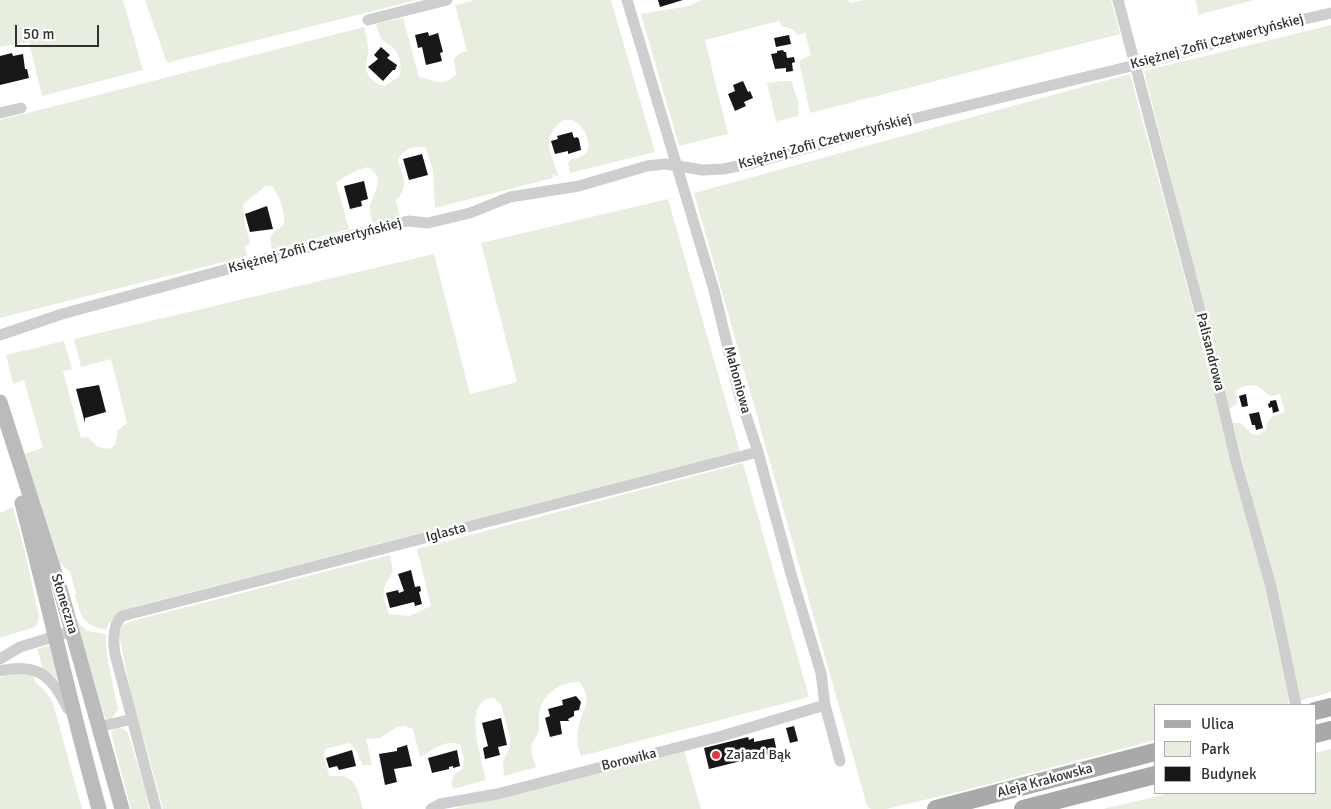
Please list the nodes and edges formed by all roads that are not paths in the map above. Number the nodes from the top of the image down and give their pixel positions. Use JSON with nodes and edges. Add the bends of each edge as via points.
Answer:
{"nodes":[{"id":1,"x":447,"y":0,"type":"edge"},
{"id":2,"x":627,"y":0,"type":"edge"},
{"id":3,"x":1118,"y":0,"type":"edge"},
{"id":4,"x":1331,"y":13,"type":"edge"},
{"id":5,"x":368,"y":20,"type":"dead end"},
{"id":6,"x":1134,"y":64,"type":"junction"},
{"id":7,"x":21,"y":108,"type":"dead end"},
{"id":8,"x":0,"y":113,"type":"edge"},
{"id":9,"x":678,"y":166,"type":"junction"},
{"id":10,"x":0,"y":335,"type":"edge"},
{"id":11,"x":0,"y":402,"type":"edge"},
{"id":12,"x":0,"y":417,"type":"edge"},
{"id":13,"x":758,"y":452,"type":"junction"},
{"id":14,"x":72,"y":631,"type":"junction"},
{"id":15,"x":55,"y":636,"type":"junction"},
{"id":16,"x":0,"y":659,"type":"edge"},
{"id":17,"x":0,"y":671,"type":"edge"},
{"id":18,"x":1296,"y":704,"type":"edge"},
{"id":19,"x":825,"y":705,"type":"junction"},
{"id":20,"x":1331,"y":707,"type":"edge"},
{"id":21,"x":1316,"y":711,"type":"edge"},
{"id":22,"x":132,"y":720,"type":"junction"},
{"id":23,"x":99,"y":727,"type":"junction"},
{"id":24,"x":77,"y":729,"type":"junction"},
{"id":25,"x":1331,"y":730,"type":"edge"},
{"id":26,"x":1316,"y":734,"type":"edge"},
{"id":27,"x":1154,"y":752,"type":"edge"},
{"id":28,"x":840,"y":761,"type":"dead end"},
{"id":29,"x":1154,"y":775,"type":"edge"},
{"id":30,"x":99,"y":809,"type":"edge"},
{"id":31,"x":122,"y":809,"type":"edge"},
{"id":32,"x":156,"y":809,"type":"edge"},
{"id":33,"x":430,"y":809,"type":"edge"},
{"id":34,"x":936,"y":809,"type":"edge"},
{"id":35,"x":1023,"y":809,"type":"edge"}],
"edges":[{"from":1,"to":5,"type":"street"},
{"from":2,"to":9,"type":"street","name":"Mahoniowa"},
{"from":3,"to":6,"type":"street","name":"Palisandrowa"},
{"from":4,"to":6,"type":"street","name":"Księżnej Zofii Czetwertyńskiej"},
{"from":6,"to":9,"type":"street","name":"Księżnej Zofii Czetwertyńskiej","via":[[912,119],[753,163],[703,170]]},
{"from":6,"to":18,"type":"street","name":"Palisandrowa","via":[[1270,587]]},
{"from":7,"to":8,"type":"street"},
{"from":9,"to":10,"type":"street","name":"Księżnej Zofii Czetwertyńskiej","via":[[647,166],[579,186],[510,197],[470,213],[428,223],[408,221],[62,314]]},
{"from":9,"to":13,"type":"street","name":"Mahoniowa","via":[[714,290],[739,394]]},
{"from":11,"to":14,"type":"main road","name":"Słoneczna"},
{"from":12,"to":15,"type":"main road","name":"Słoneczna"},
{"from":13,"to":19,"type":"street","name":"Mahoniowa","via":[[821,673]]},
{"from":13,"to":22,"type":"street","name":"Iglasta","via":[[122,616],[118,620],[113,644]]},
{"from":14,"to":15,"type":"street"},
{"from":14,"to":23,"type":"main road","name":"Słoneczna"},
{"from":15,"to":16,"type":"street","via":[[20,647]]},
{"from":15,"to":24,"type":"main road","name":"Słoneczna"},
{"from":17,"to":24,"type":"street","via":[[26,669],[46,676],[63,698]]},
{"from":19,"to":28,"type":"street","name":"Mahoniowa"},
{"from":19,"to":33,"type":"street","name":"Borowika","via":[[722,736]]},
{"from":20,"to":21,"type":"main road"},
{"from":22,"to":23,"type":"street"},
{"from":22,"to":32,"type":"street"},
{"from":23,"to":31,"type":"main road","name":"Słoneczna"},
{"from":24,"to":30,"type":"main road","name":"Słoneczna"},
{"from":25,"to":26,"type":"main road"},
{"from":27,"to":34,"type":"main road","name":"Aleja Krakowska"},
{"from":29,"to":35,"type":"main road","name":"Aleja Krakowska"}]}
